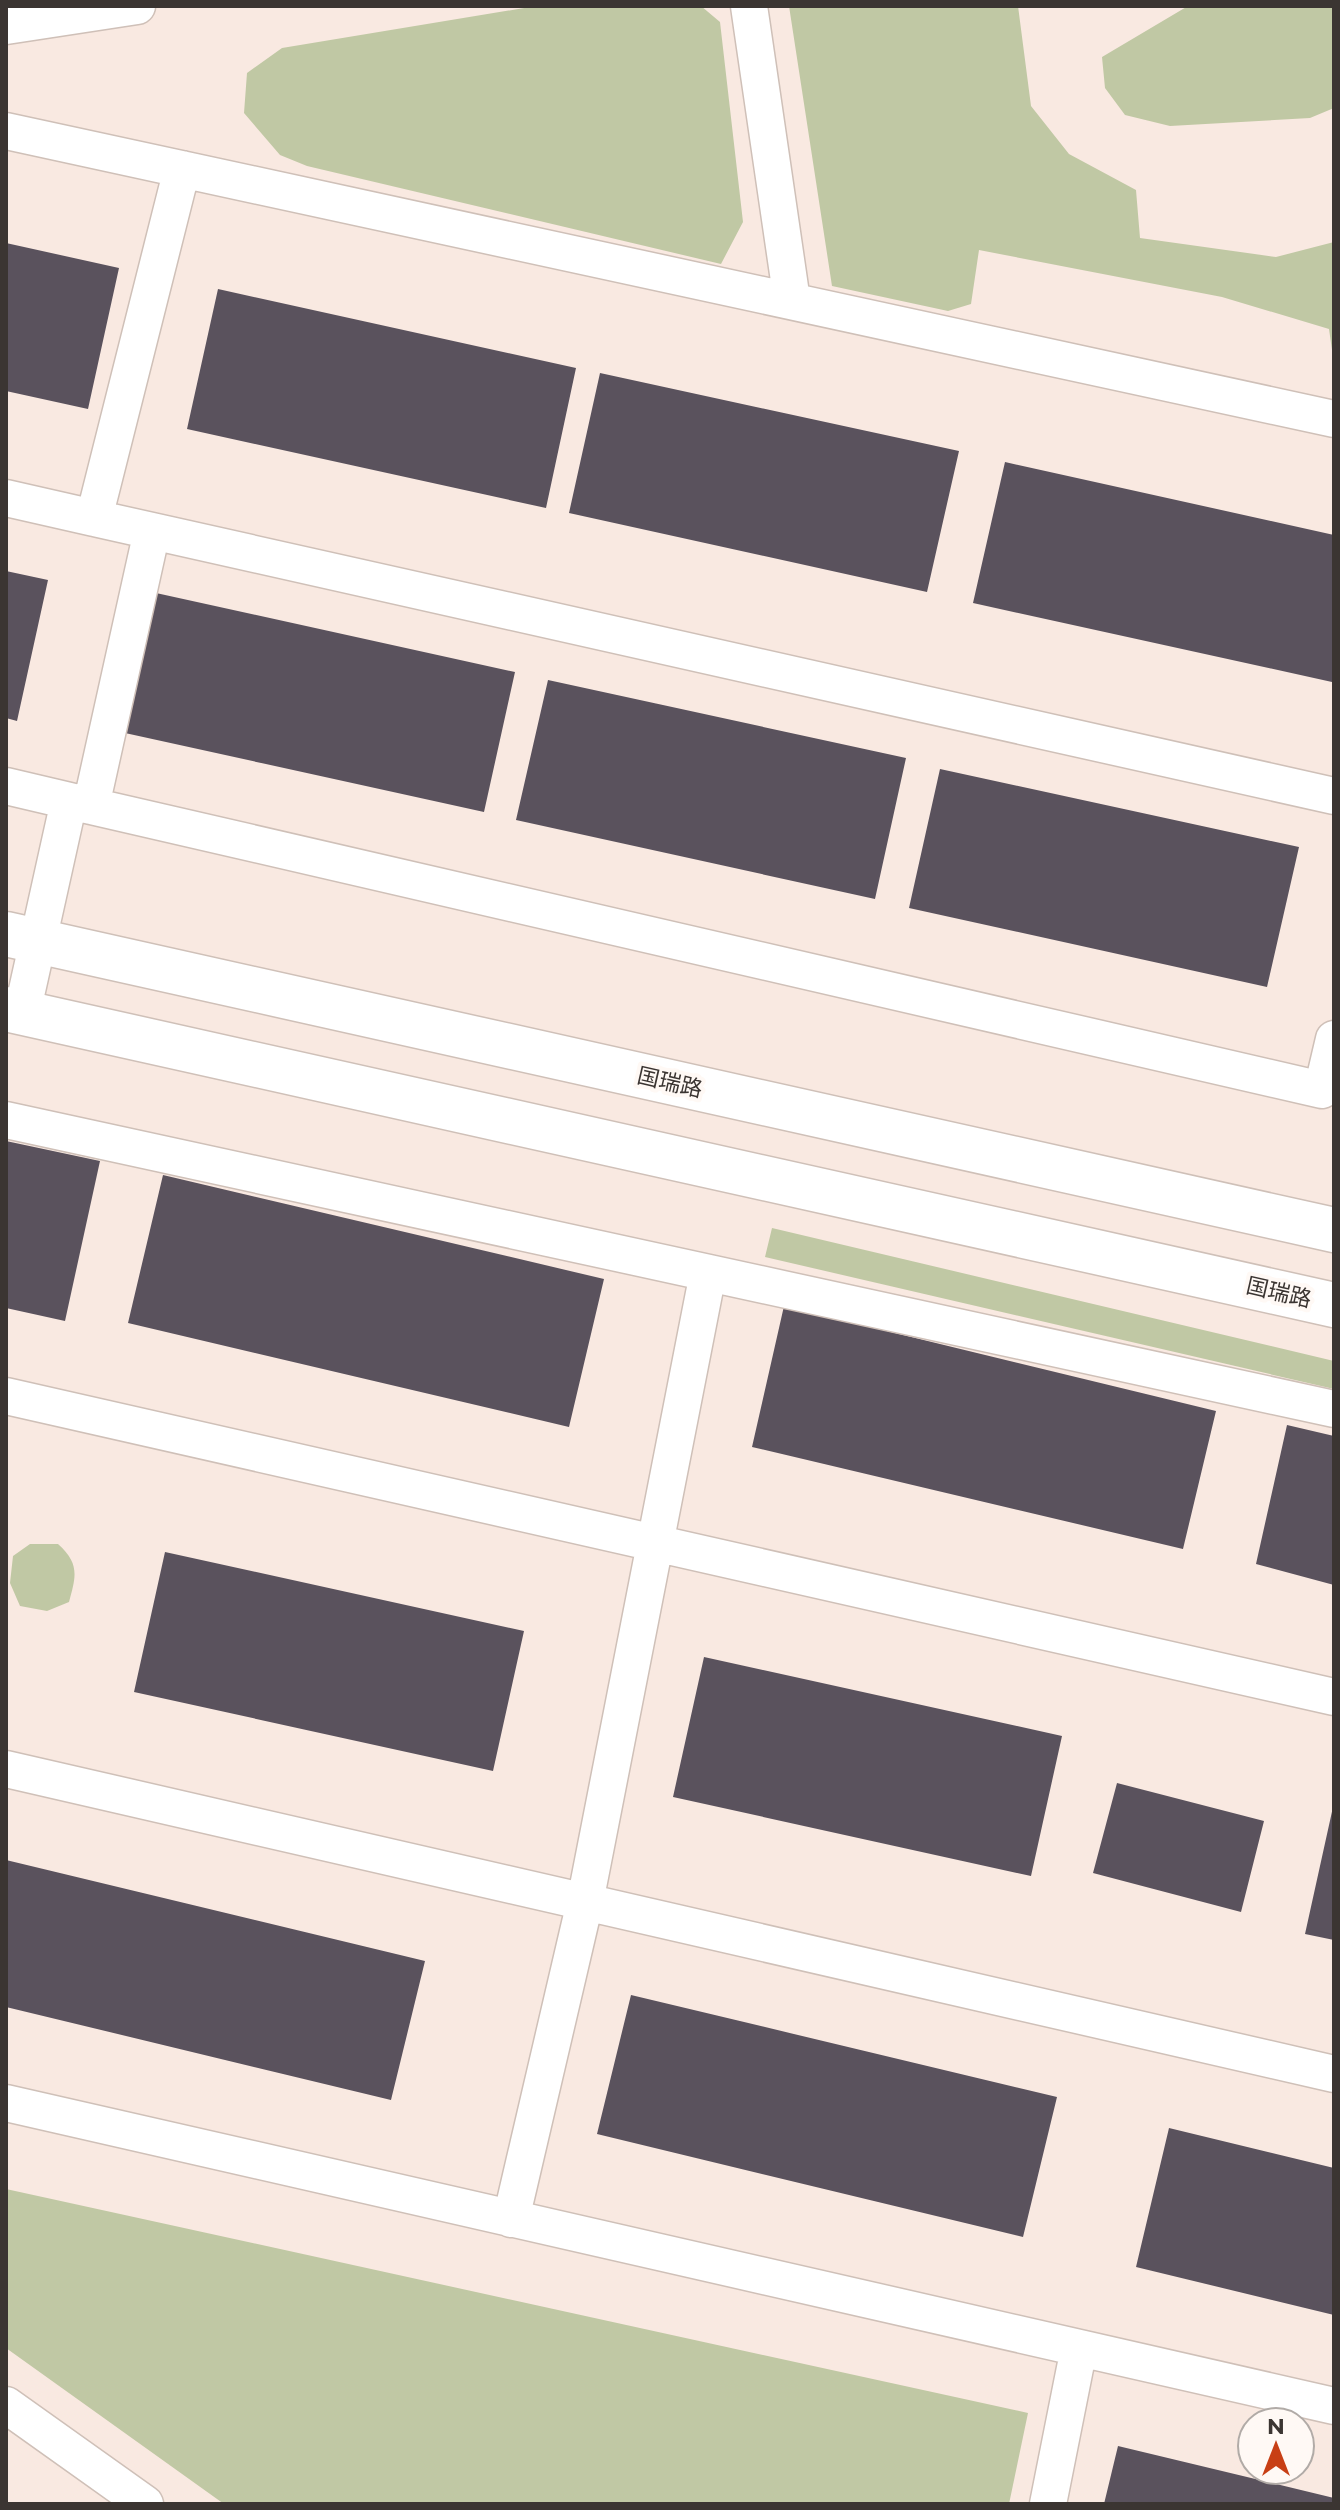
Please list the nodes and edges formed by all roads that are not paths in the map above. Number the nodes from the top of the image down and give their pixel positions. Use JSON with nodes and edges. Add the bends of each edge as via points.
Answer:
{"nodes":[{"id":1,"x":137,"y":6,"type":"edge"},
{"id":2,"x":749,"y":6,"type":"edge"},
{"id":3,"x":6,"y":26,"type":"edge"},
{"id":4,"x":6,"y":131,"type":"edge"},
{"id":5,"x":182,"y":169,"type":"junction"},
{"id":6,"x":792,"y":301,"type":"junction"},
{"id":7,"x":1334,"y":419,"type":"edge"},
{"id":8,"x":6,"y":498,"type":"edge"},
{"id":9,"x":94,"y":518,"type":"junction"},
{"id":10,"x":152,"y":531,"type":"junction"},
{"id":11,"x":6,"y":786,"type":"edge"},
{"id":12,"x":1334,"y":796,"type":"edge"},
{"id":13,"x":80,"y":803,"type":"junction"},
{"id":14,"x":21,"y":937,"type":"edge"},
{"id":15,"x":14,"y":1011,"type":"edge"},
{"id":16,"x":1334,"y":1039,"type":"edge"},
{"id":17,"x":6,"y":1120,"type":"edge"},
{"id":18,"x":1334,"y":1230,"type":"edge"},
{"id":19,"x":708,"y":1273,"type":"junction"},
{"id":20,"x":1334,"y":1305,"type":"edge"},
{"id":21,"x":6,"y":1396,"type":"edge"},
{"id":22,"x":1334,"y":1409,"type":"edge"},
{"id":23,"x":655,"y":1543,"type":"junction"},
{"id":24,"x":1334,"y":1697,"type":"edge"},
{"id":25,"x":6,"y":1769,"type":"edge"},
{"id":26,"x":585,"y":1902,"type":"junction"},
{"id":27,"x":1334,"y":2074,"type":"edge"},
{"id":28,"x":6,"y":2103,"type":"edge"},
{"id":29,"x":511,"y":2219,"type":"junction"},
{"id":30,"x":1079,"y":2348,"type":"junction"},
{"id":31,"x":6,"y":2405,"type":"edge"},
{"id":32,"x":1334,"y":2406,"type":"edge"},
{"id":33,"x":145,"y":2504,"type":"edge"},
{"id":34,"x":1048,"y":2504,"type":"edge"}],
"edges":[{"from":1,"to":3,"type":"street"},
{"from":2,"to":6,"type":"street"},
{"from":4,"to":5,"type":"street"},
{"from":5,"to":6,"type":"street"},
{"from":5,"to":9,"type":"street"},
{"from":6,"to":7,"type":"street"},
{"from":8,"to":9,"type":"street"},
{"from":9,"to":10,"type":"street"},
{"from":10,"to":12,"type":"street"},
{"from":10,"to":13,"type":"street"},
{"from":11,"to":13,"type":"street"},
{"from":13,"to":14,"type":"street"},
{"from":13,"to":16,"type":"street","via":[[1322,1090]]},
{"from":14,"to":15,"type":"street"},
{"from":14,"to":18,"type":"street","name":"国瑞路"},
{"from":15,"to":20,"type":"street","name":"国瑞路"},
{"from":17,"to":19,"type":"street"},
{"from":19,"to":22,"type":"street"},
{"from":19,"to":23,"type":"street"},
{"from":21,"to":23,"type":"street"},
{"from":23,"to":24,"type":"street"},
{"from":23,"to":26,"type":"street"},
{"from":25,"to":26,"type":"street"},
{"from":26,"to":27,"type":"street"},
{"from":26,"to":29,"type":"street"},
{"from":28,"to":29,"type":"street"},
{"from":29,"to":30,"type":"street"},
{"from":30,"to":32,"type":"street"},
{"from":30,"to":34,"type":"street"},
{"from":31,"to":33,"type":"street"}]}
